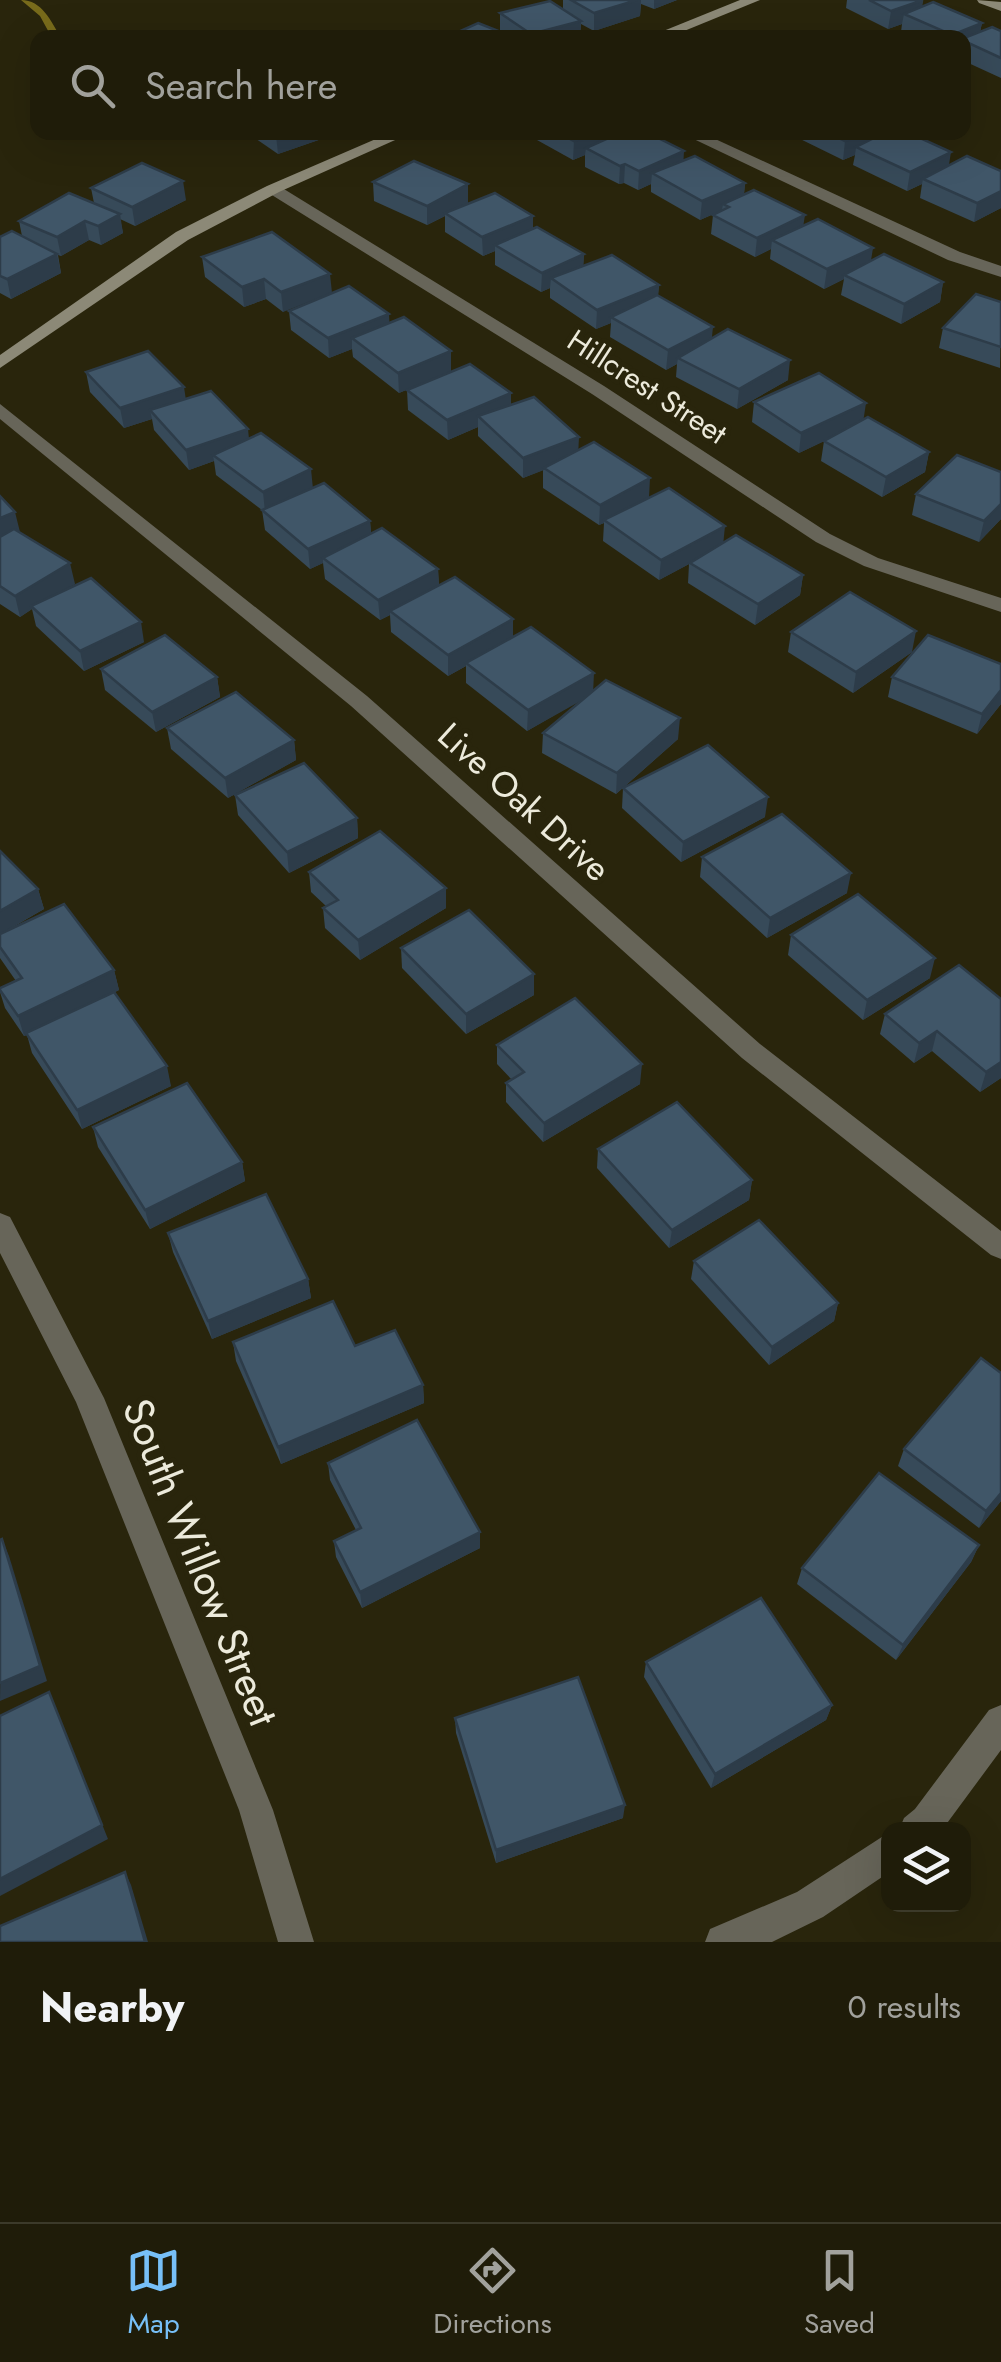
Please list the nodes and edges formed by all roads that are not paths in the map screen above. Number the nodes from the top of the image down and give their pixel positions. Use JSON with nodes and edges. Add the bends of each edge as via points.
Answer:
{"nodes":[{"id":1,"x":753,"y":0,"type":"edge"},
{"id":2,"x":984,"y":0,"type":"edge"},
{"id":3,"x":1001,"y":7,"type":"edge"},
{"id":4,"x":675,"y":30,"type":"edge"},
{"id":5,"x":387,"y":140,"type":"edge"},
{"id":6,"x":703,"y":140,"type":"edge"},
{"id":7,"x":274,"y":189,"type":"junction"},
{"id":8,"x":1001,"y":272,"type":"edge"},
{"id":9,"x":0,"y":363,"type":"edge"},
{"id":10,"x":0,"y":410,"type":"edge"},
{"id":11,"x":1001,"y":605,"type":"edge"},
{"id":12,"x":0,"y":1225,"type":"edge"},
{"id":13,"x":1001,"y":1247,"type":"edge"},
{"id":14,"x":1001,"y":1722,"type":"edge"},
{"id":15,"x":926,"y":1822,"type":"edge"},
{"id":16,"x":881,"y":1858,"type":"edge"},
{"id":17,"x":296,"y":1942,"type":"edge"},
{"id":18,"x":723,"y":1942,"type":"edge"}],
"edges":[{"from":1,"to":4,"type":"street"},
{"from":2,"to":3,"type":"street"},
{"from":5,"to":7,"type":"street"},
{"from":6,"to":8,"type":"street"},
{"from":7,"to":9,"type":"street","via":[[182,236]]},
{"from":7,"to":11,"type":"street","name":"Hillcrest Street","via":[[823,538],[871,562]]},
{"from":10,"to":13,"type":"street","name":"Live Oak Drive","via":[[358,702],[751,1051]]},
{"from":12,"to":17,"type":"street","name":"South Willow Street","via":[[89,1398],[256,1810]]},
{"from":14,"to":15,"type":"street"},
{"from":16,"to":18,"type":"street","via":[[766,1929]]}]}
